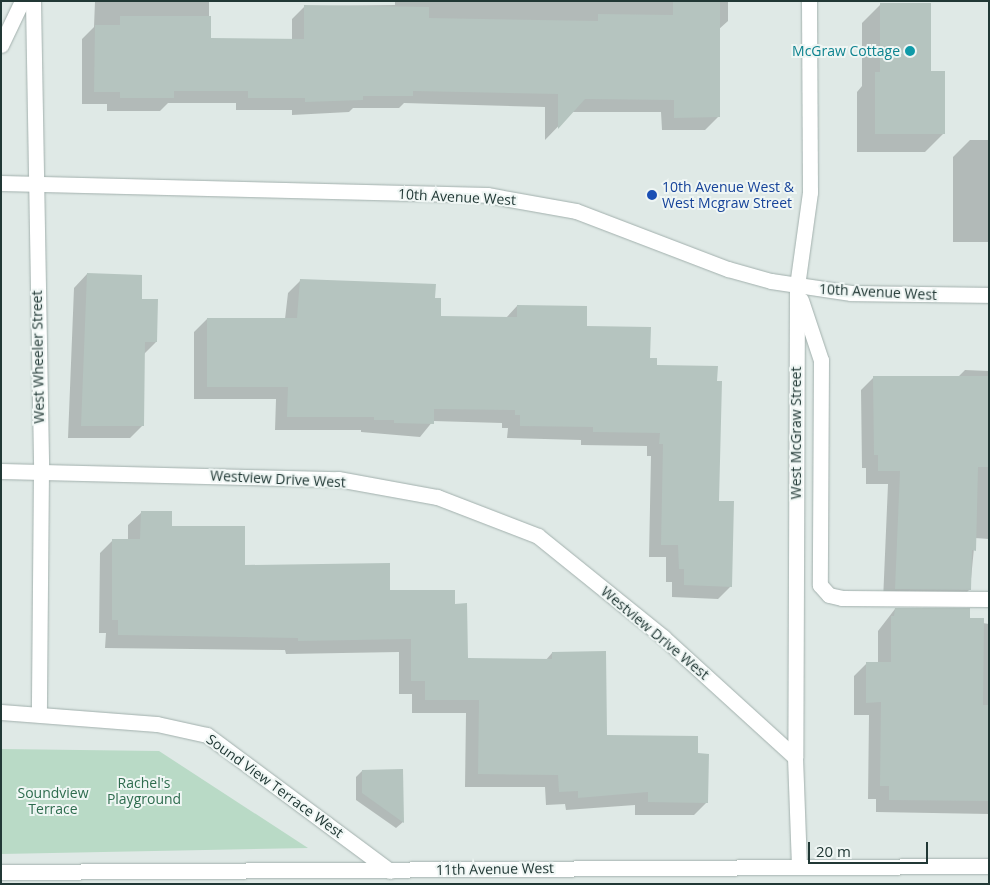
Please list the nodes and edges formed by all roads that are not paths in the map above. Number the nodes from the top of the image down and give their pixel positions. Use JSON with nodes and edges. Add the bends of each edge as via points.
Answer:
{"nodes":[{"id":1,"x":22,"y":1,"type":"edge"},
{"id":2,"x":33,"y":1,"type":"edge"},
{"id":3,"x":809,"y":1,"type":"edge"},
{"id":4,"x":1,"y":45,"type":"edge"},
{"id":5,"x":1,"y":183,"type":"edge"},
{"id":6,"x":35,"y":183,"type":"junction"},
{"id":7,"x":796,"y":286,"type":"junction"},
{"id":8,"x":989,"y":295,"type":"edge"},
{"id":9,"x":41,"y":470,"type":"junction"},
{"id":10,"x":1,"y":471,"type":"edge"},
{"id":11,"x":989,"y":598,"type":"edge"},
{"id":12,"x":1,"y":712,"type":"edge"},
{"id":13,"x":39,"y":712,"type":"junction"},
{"id":14,"x":794,"y":757,"type":"junction"},
{"id":15,"x":798,"y":866,"type":"junction"},
{"id":16,"x":989,"y":866,"type":"edge"},
{"id":17,"x":390,"y":871,"type":"junction"},
{"id":18,"x":1,"y":872,"type":"edge"},
{"id":19,"x":67,"y":878,"type":"edge"}],
"edges":[{"from":1,"to":4,"type":"street"},
{"from":2,"to":6,"type":"street","name":"West Wheeler Street"},
{"from":3,"to":7,"type":"street","name":"West McGraw Street","via":[[810,192]]},
{"from":5,"to":6,"type":"street","name":"10th Avenue West"},
{"from":6,"to":7,"type":"street","name":"10th Avenue West","via":[[487,196],[532,201],[576,211],[728,269]]},
{"from":6,"to":9,"type":"street","name":"West Wheeler Street"},
{"from":7,"to":8,"type":"street","name":"10th Avenue West","via":[[851,293]]},
{"from":7,"to":11,"type":"street","via":[[821,360],[820,585],[829,595],[842,598]]},
{"from":7,"to":14,"type":"street","name":"West McGraw Street"},
{"from":9,"to":10,"type":"street","name":"Westview Drive West"},
{"from":9,"to":13,"type":"street","name":"West Wheeler Street"},
{"from":9,"to":14,"type":"street","name":"Westview Drive West","via":[[338,479],[437,497],[538,536],[663,637]]},
{"from":12,"to":13,"type":"street","name":"Sound View Terrace West"},
{"from":13,"to":17,"type":"street","name":"Sound View Terrace West","via":[[157,724],[206,735]]},
{"from":14,"to":15,"type":"street","name":"West McGraw Street"},
{"from":15,"to":16,"type":"street","name":"11th Avenue West"},
{"from":15,"to":17,"type":"street","name":"11th Avenue West"},
{"from":17,"to":19,"type":"street","name":"11th Avenue West"},
{"from":18,"to":19,"type":"street","name":"11th Avenue West"}]}
